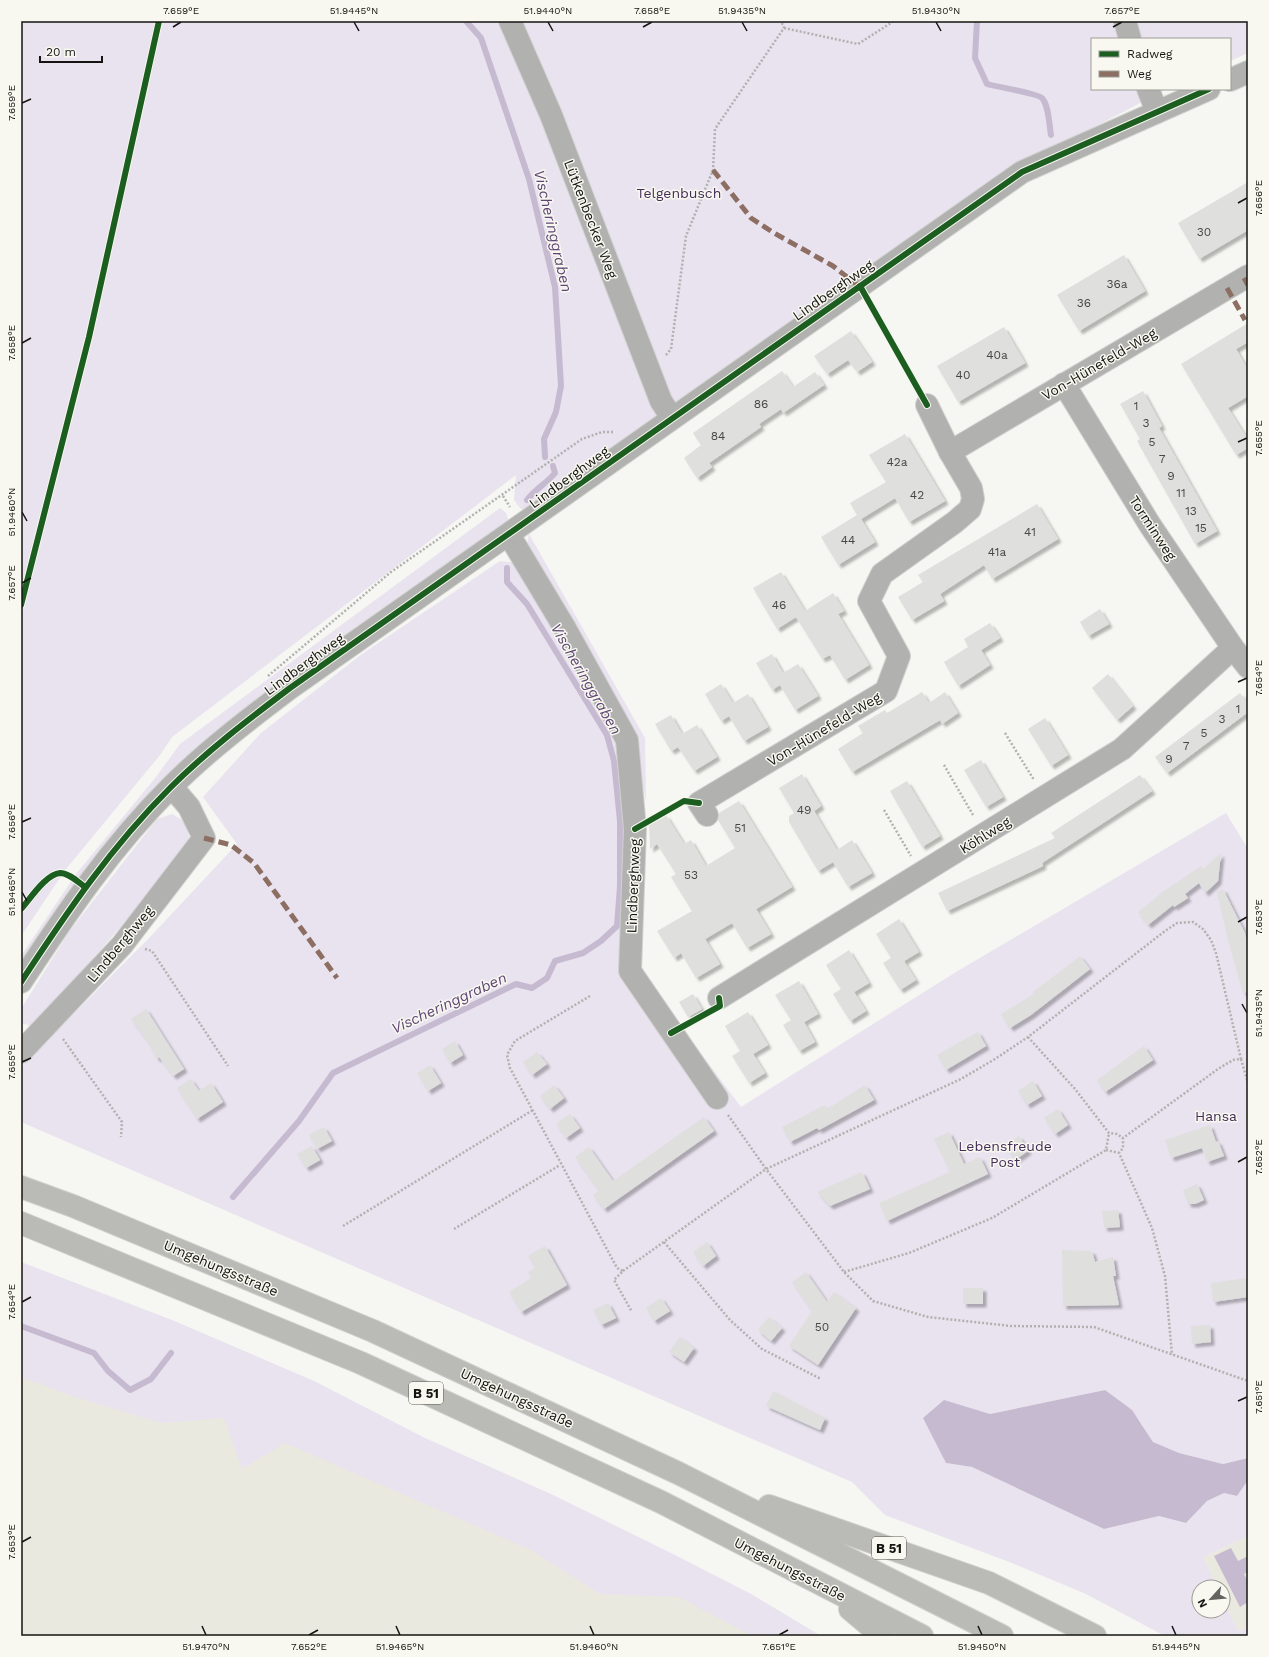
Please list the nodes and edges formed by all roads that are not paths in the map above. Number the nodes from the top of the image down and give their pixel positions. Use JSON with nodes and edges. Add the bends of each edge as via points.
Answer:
{"nodes":[{"id":1,"x":510,"y":21,"type":"edge"},
{"id":2,"x":1125,"y":21,"type":"edge"},
{"id":3,"x":1130,"y":38,"type":"edge"},
{"id":4,"x":1248,"y":72,"type":"edge"},
{"id":5,"x":1231,"y":80,"type":"edge"},
{"id":6,"x":1148,"y":90,"type":"edge"},
{"id":7,"x":1207,"y":90,"type":"edge"},
{"id":8,"x":1157,"y":112,"type":"junction"},
{"id":9,"x":1248,"y":276,"type":"edge"},
{"id":10,"x":1064,"y":384,"type":"junction"},
{"id":11,"x":927,"y":405,"type":"dead end"},
{"id":12,"x":672,"y":418,"type":"junction"},
{"id":13,"x":950,"y":452,"type":"junction"},
{"id":14,"x":509,"y":535,"type":"junction"},
{"id":15,"x":1233,"y":648,"type":"junction"},
{"id":16,"x":1248,"y":667,"type":"edge"},
{"id":17,"x":172,"y":787,"type":"junction"},
{"id":18,"x":707,"y":814,"type":"dead end"},
{"id":19,"x":21,"y":982,"type":"edge"},
{"id":20,"x":719,"y":998,"type":"dead end"},
{"id":21,"x":28,"y":1032,"type":"edge"},
{"id":22,"x":21,"y":1052,"type":"edge"},
{"id":23,"x":717,"y":1098,"type":"road end"},
{"id":24,"x":21,"y":1187,"type":"edge"},
{"id":25,"x":21,"y":1223,"type":"edge"},
{"id":26,"x":678,"y":1473,"type":"junction"},
{"id":27,"x":821,"y":1586,"type":"junction"},
{"id":28,"x":882,"y":1636,"type":"edge"},
{"id":29,"x":922,"y":1636,"type":"edge"},
{"id":30,"x":1002,"y":1636,"type":"edge"},
{"id":31,"x":1095,"y":1636,"type":"edge"}],
"edges":[{"from":1,"to":12,"type":"street","name":"Lütkenbecker Weg","via":[[551,115],[661,401]]},
{"from":2,"to":3,"type":"street"},
{"from":4,"to":5,"type":"street"},
{"from":6,"to":8,"type":"street"},
{"from":7,"to":8,"type":"street","name":"Lindberghweg"},
{"from":8,"to":12,"type":"street","name":"Lindberghweg","via":[[1022,172]]},
{"from":9,"to":10,"type":"street","name":"Von-Hünefeld-Weg"},
{"from":10,"to":13,"type":"street","name":"Von-Hünefeld-Weg"},
{"from":10,"to":15,"type":"street","name":"Torminweg","via":[[1150,525]]},
{"from":11,"to":13,"type":"street","name":"Von-Hünefeld-Weg"},
{"from":12,"to":14,"type":"street","name":"Lindberghweg"},
{"from":13,"to":18,"type":"street","name":"Von-Hünefeld-Weg","via":[[970,488],[973,499],[970,509],[882,574],[869,601],[900,656],[886,692],[699,804]]},
{"from":14,"to":17,"type":"street","name":"Lindberghweg","via":[[290,688],[234,730]]},
{"from":14,"to":23,"type":"street","name":"Lindberghweg","via":[[566,630],[627,740],[635,829],[630,971]]},
{"from":15,"to":16,"type":"street","name":"Torminweg"},
{"from":15,"to":20,"type":"street","name":"Köhlweg","via":[[1122,749]]},
{"from":17,"to":19,"type":"street","name":"Lindberghweg","via":[[116,848],[81,893]]},
{"from":17,"to":21,"type":"street","name":"Lindberghweg","via":[[189,807],[204,838],[122,945],[54,1019]]},
{"from":21,"to":22,"type":"street","name":"Lindberghweg"},
{"from":24,"to":26,"type":"highway","name":"Umgehungsstraße","number":"B 51","via":[[73,1206],[373,1331]]},
{"from":25,"to":27,"type":"highway","name":"Umgehungsstraße","number":"B 51","via":[[361,1363],[661,1502]]},
{"from":26,"to":30,"type":"highway","name":"Umgehungsstraße","number":"B 51"},
{"from":26,"to":31,"type":"highway","number":"B 51","via":[[989,1583]]},
{"from":27,"to":28,"type":"highway","number":"B 51"},
{"from":27,"to":29,"type":"highway","name":"Umgehungsstraße","number":"B 51"}]}
